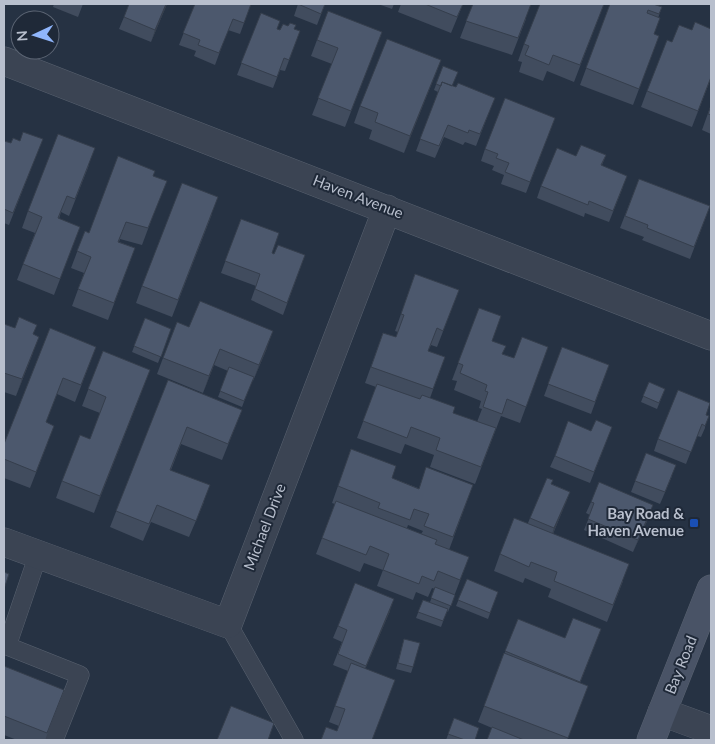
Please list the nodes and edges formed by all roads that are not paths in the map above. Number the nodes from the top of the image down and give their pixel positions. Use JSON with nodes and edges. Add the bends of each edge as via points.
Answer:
{"nodes":[{"id":1,"x":4,"y":61,"type":"edge"},
{"id":2,"x":387,"y":208,"type":"junction"},
{"id":3,"x":711,"y":336,"type":"edge"},
{"id":4,"x":4,"y":542,"type":"edge"},
{"id":5,"x":38,"y":555,"type":"junction"},
{"id":6,"x":711,"y":590,"type":"edge"},
{"id":7,"x":228,"y":624,"type":"junction"},
{"id":8,"x":662,"y":712,"type":"junction"},
{"id":9,"x":711,"y":730,"type":"edge"},
{"id":10,"x":54,"y":740,"type":"edge"},
{"id":11,"x":294,"y":740,"type":"edge"},
{"id":12,"x":651,"y":740,"type":"edge"}],
"edges":[{"from":1,"to":2,"type":"street","name":"Haven Avenue"},
{"from":2,"to":3,"type":"street","name":"Haven Avenue"},
{"from":2,"to":7,"type":"street","name":"Michael Drive"},
{"from":4,"to":5,"type":"street"},
{"from":5,"to":7,"type":"street"},
{"from":5,"to":10,"type":"lane","via":[[7,646],[80,675]]},
{"from":6,"to":8,"type":"street","name":"Bay Road"},
{"from":7,"to":11,"type":"lane"},
{"from":8,"to":9,"type":"street"},
{"from":8,"to":12,"type":"street","name":"Bay Road"}]}
